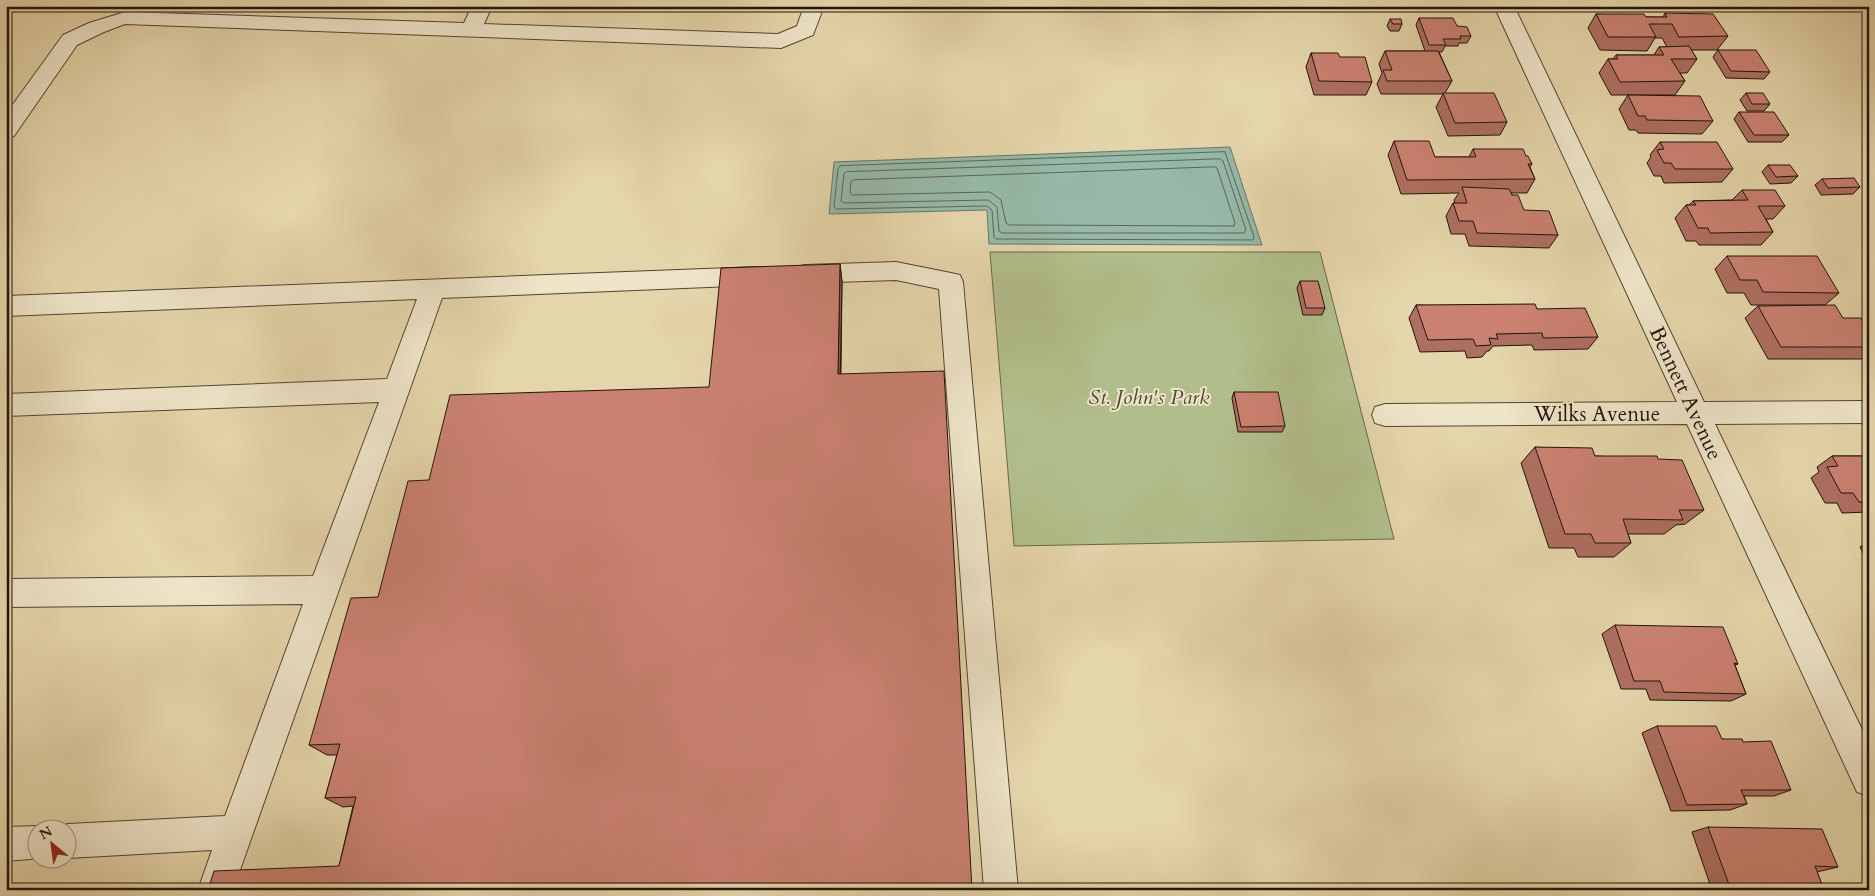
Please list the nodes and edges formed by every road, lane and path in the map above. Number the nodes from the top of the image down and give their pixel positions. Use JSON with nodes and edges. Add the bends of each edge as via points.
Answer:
{"nodes":[{"id":1,"x":482,"y":6,"type":"edge"},
{"id":2,"x":814,"y":6,"type":"edge"},
{"id":3,"x":1504,"y":6,"type":"edge"},
{"id":4,"x":104,"y":14,"type":"edge"},
{"id":5,"x":299,"y":15,"type":"edge"},
{"id":6,"x":471,"y":30,"type":"junction"},
{"id":7,"x":6,"y":130,"type":"edge"},
{"id":8,"x":433,"y":289,"type":"junction"},
{"id":9,"x":6,"y":306,"type":"edge"},
{"id":10,"x":396,"y":390,"type":"junction"},
{"id":11,"x":6,"y":405,"type":"edge"},
{"id":12,"x":1869,"y":412,"type":"edge"},
{"id":13,"x":1695,"y":413,"type":"junction"},
{"id":14,"x":1385,"y":414,"type":"dead end"},
{"id":15,"x":323,"y":590,"type":"junction"},
{"id":16,"x":6,"y":594,"type":"edge"},
{"id":17,"x":1869,"y":780,"type":"edge"},
{"id":18,"x":236,"y":832,"type":"junction"},
{"id":19,"x":78,"y":840,"type":"edge"},
{"id":20,"x":28,"y":843,"type":"edge"},
{"id":21,"x":6,"y":844,"type":"edge"},
{"id":22,"x":215,"y":890,"type":"edge"},
{"id":23,"x":1001,"y":890,"type":"edge"}],
"edges":[{"from":1,"to":6,"type":"street"},
{"from":2,"to":6,"type":"street","via":[[806,30],[781,41]]},
{"from":3,"to":13,"type":"street","name":"Bennett Avenue"},
{"from":4,"to":5,"type":"street","via":[[125,18]]},
{"from":4,"to":7,"type":"street","via":[[70,40]]},
{"from":5,"to":6,"type":"street"},
{"from":8,"to":9,"type":"street"},
{"from":8,"to":10,"type":"street"},
{"from":8,"to":23,"type":"street","via":[[896,271],[951,282]]},
{"from":10,"to":11,"type":"street"},
{"from":10,"to":15,"type":"street"},
{"from":12,"to":13,"type":"street","name":"Wilks Avenue"},
{"from":13,"to":14,"type":"street","name":"Wilks Avenue"},
{"from":13,"to":17,"type":"street","name":"Bennett Avenue"},
{"from":15,"to":16,"type":"street"},
{"from":15,"to":18,"type":"street"},
{"from":18,"to":19,"type":"street"},
{"from":18,"to":22,"type":"street"},
{"from":20,"to":21,"type":"street"}]}
